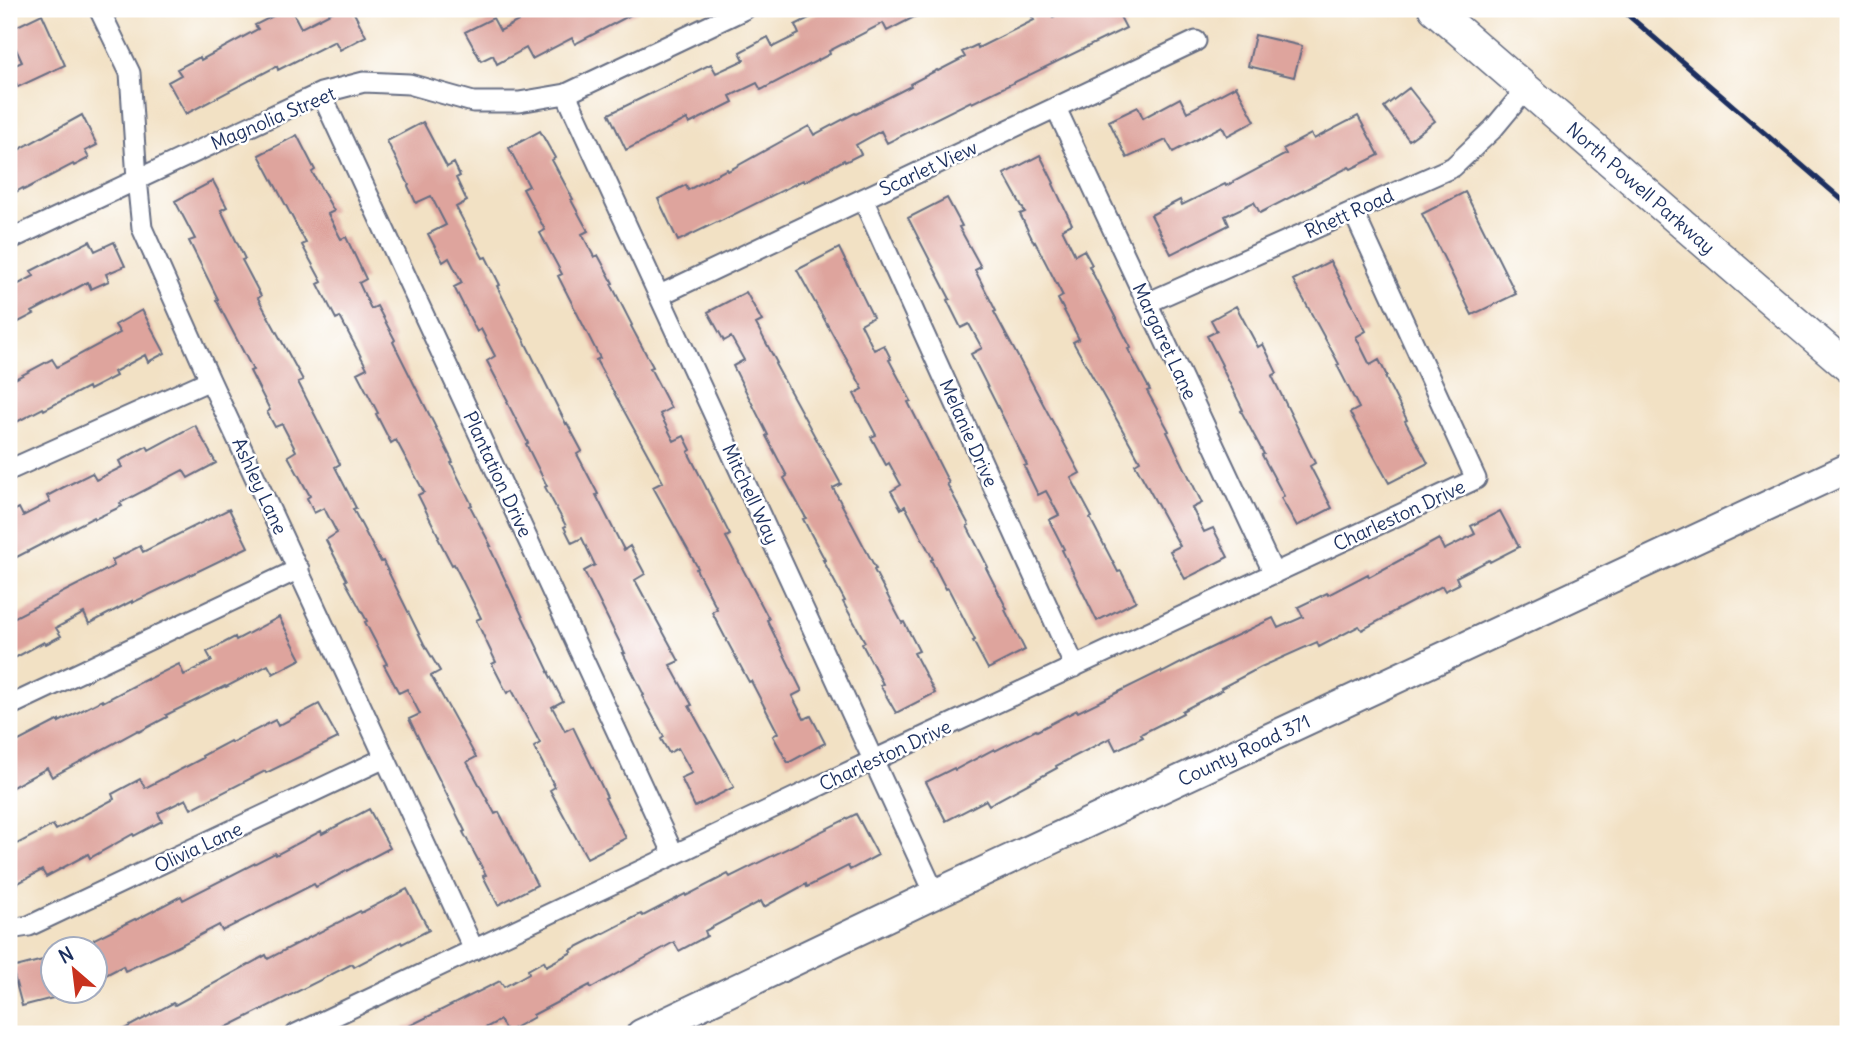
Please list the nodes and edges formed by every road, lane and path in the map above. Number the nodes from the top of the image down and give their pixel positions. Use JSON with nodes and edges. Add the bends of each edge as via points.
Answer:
{"nodes":[{"id":1,"x":99,"y":9,"type":"edge"},
{"id":2,"x":745,"y":9,"type":"edge"},
{"id":3,"x":1434,"y":9,"type":"edge"},
{"id":4,"x":1196,"y":41,"type":"dead end"},
{"id":5,"x":1527,"y":88,"type":"junction"},
{"id":6,"x":321,"y":93,"type":"junction"},
{"id":7,"x":566,"y":93,"type":"junction"},
{"id":8,"x":1056,"y":108,"type":"junction"},
{"id":9,"x":137,"y":179,"type":"junction"},
{"id":10,"x":863,"y":199,"type":"junction"},
{"id":11,"x":1353,"y":211,"type":"junction"},
{"id":12,"x":9,"y":240,"type":"edge"},
{"id":13,"x":660,"y":295,"type":"junction"},
{"id":14,"x":1147,"y":303,"type":"junction"},
{"id":15,"x":1848,"y":368,"type":"edge"},
{"id":16,"x":210,"y":380,"type":"junction"},
{"id":17,"x":1848,"y":468,"type":"edge"},
{"id":18,"x":9,"y":470,"type":"edge"},
{"id":19,"x":299,"y":569,"type":"junction"},
{"id":20,"x":1274,"y":574,"type":"junction"},
{"id":21,"x":1075,"y":667,"type":"junction"},
{"id":22,"x":9,"y":706,"type":"edge"},
{"id":23,"x":385,"y":758,"type":"junction"},
{"id":24,"x":874,"y":760,"type":"junction"},
{"id":25,"x":674,"y":855,"type":"junction"},
{"id":26,"x":935,"y":894,"type":"junction"},
{"id":27,"x":9,"y":929,"type":"edge"},
{"id":28,"x":474,"y":950,"type":"junction"},
{"id":29,"x":296,"y":1034,"type":"edge"},
{"id":30,"x":641,"y":1034,"type":"edge"}],
"edges":[{"from":1,"to":9,"type":"street","name":"Ashley Lane","via":[[130,73]]},
{"from":2,"to":7,"type":"street","name":"Magnolia Street"},
{"from":3,"to":5,"type":"main road","name":"North Powell Parkway"},
{"from":4,"to":8,"type":"street","name":"Scarlet View"},
{"from":5,"to":11,"type":"street","name":"Rhett Road","via":[[1493,130],[1452,167]]},
{"from":5,"to":15,"type":"main road","name":"North Powell Parkway"},
{"from":6,"to":7,"type":"street","name":"Magnolia Street","via":[[364,82],[409,84],[472,102],[519,102]]},
{"from":6,"to":9,"type":"street","name":"Magnolia Street"},
{"from":6,"to":25,"type":"street","name":"Plantation Drive"},
{"from":7,"to":13,"type":"street","name":"Mitchell Way"},
{"from":8,"to":10,"type":"street","name":"Scarlet View"},
{"from":8,"to":14,"type":"street","name":"Margaret Lane"},
{"from":9,"to":12,"type":"street","name":"Magnolia Street"},
{"from":9,"to":16,"type":"street","name":"Ashley Lane","via":[[142,228]]},
{"from":10,"to":13,"type":"street","name":"Scarlet View"},
{"from":10,"to":21,"type":"street","name":"Melanie Drive"},
{"from":11,"to":14,"type":"street","name":"Rhett Road"},
{"from":11,"to":20,"type":"street","name":"Charleston Drive","via":[[1476,479]]},
{"from":13,"to":24,"type":"street","name":"Mitchell Way"},
{"from":14,"to":20,"type":"street","name":"Margaret Lane"},
{"from":16,"to":18,"type":"street"},
{"from":16,"to":19,"type":"street","name":"Ashley Lane"},
{"from":17,"to":26,"type":"street","name":"County Road 371"},
{"from":19,"to":22,"type":"street"},
{"from":19,"to":23,"type":"street","name":"Ashley Lane"},
{"from":20,"to":21,"type":"street","name":"Charleston Drive"},
{"from":21,"to":24,"type":"street","name":"Charleston Drive"},
{"from":23,"to":27,"type":"street","name":"Olivia Lane","via":[[29,926]]},
{"from":23,"to":28,"type":"street","name":"Ashley Lane"},
{"from":24,"to":25,"type":"street","name":"Charleston Drive"},
{"from":24,"to":26,"type":"street","name":"Mitchell Way"},
{"from":25,"to":28,"type":"street","name":"Charleston Drive"},
{"from":26,"to":30,"type":"street","name":"County Road 371"},
{"from":28,"to":29,"type":"street","name":"Charleston Drive"}]}
